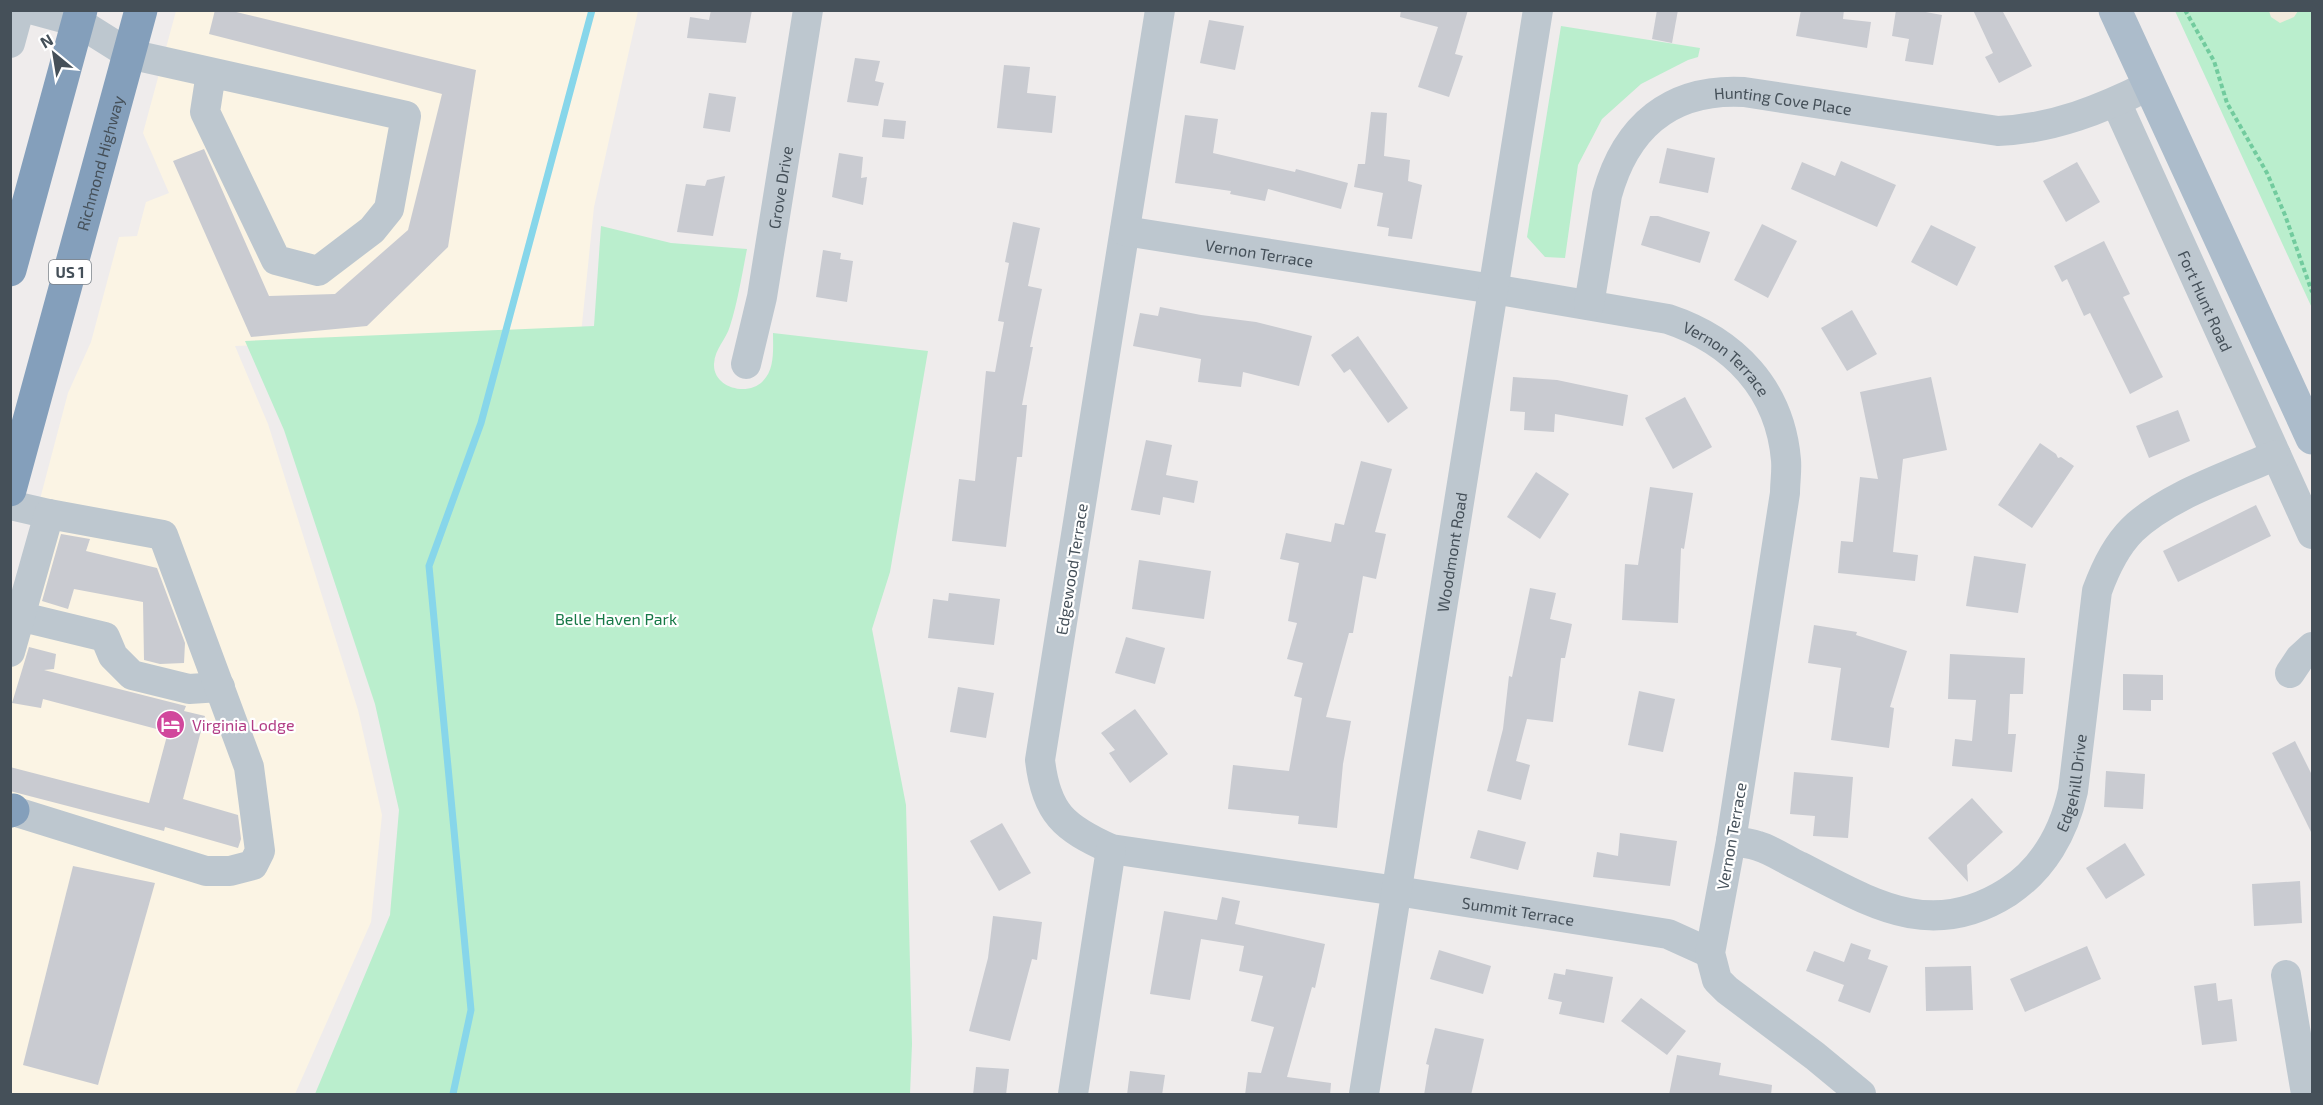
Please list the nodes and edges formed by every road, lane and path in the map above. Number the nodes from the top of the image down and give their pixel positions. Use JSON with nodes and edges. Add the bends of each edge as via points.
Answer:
{"nodes":[{"id":1,"x":19,"y":10,"type":"edge"},
{"id":2,"x":34,"y":10,"type":"edge"},
{"id":3,"x":141,"y":10,"type":"edge"},
{"id":4,"x":808,"y":10,"type":"edge"},
{"id":5,"x":1160,"y":10,"type":"edge"},
{"id":6,"x":1538,"y":10,"type":"edge"},
{"id":7,"x":2115,"y":10,"type":"edge"},
{"id":8,"x":2185,"y":10,"type":"edge"},
{"id":9,"x":79,"y":16,"type":"edge"},
{"id":10,"x":10,"y":43,"type":"edge"},
{"id":11,"x":129,"y":54,"type":"junction"},
{"id":12,"x":211,"y":73,"type":"junction"},
{"id":13,"x":2150,"y":85,"type":"junction"},
{"id":14,"x":2116,"y":102,"type":"junction"},
{"id":15,"x":1125,"y":231,"type":"junction"},
{"id":16,"x":10,"y":270,"type":"edge"},
{"id":17,"x":1493,"y":289,"type":"junction"},
{"id":18,"x":2313,"y":292,"type":"edge"},
{"id":19,"x":1589,"y":305,"type":"junction"},
{"id":20,"x":746,"y":363,"type":"dead end"},
{"id":21,"x":2313,"y":438,"type":"edge"},
{"id":22,"x":2276,"y":455,"type":"junction"},
{"id":23,"x":10,"y":490,"type":"edge"},
{"id":24,"x":10,"y":505,"type":"edge"},
{"id":25,"x":49,"y":514,"type":"junction"},
{"id":26,"x":2313,"y":534,"type":"edge"},
{"id":27,"x":16,"y":616,"type":"edge"},
{"id":28,"x":2313,"y":647,"type":"edge"},
{"id":29,"x":10,"y":652,"type":"edge"},
{"id":30,"x":2290,"y":674,"type":"dead end"},
{"id":31,"x":220,"y":687,"type":"junction"},
{"id":32,"x":11,"y":810,"type":"edge"},
{"id":33,"x":1731,"y":841,"type":"junction"},
{"id":34,"x":1111,"y":849,"type":"junction"},
{"id":35,"x":1397,"y":891,"type":"junction"},
{"id":36,"x":1710,"y":953,"type":"junction"},
{"id":37,"x":2286,"y":975,"type":"dead end"},
{"id":38,"x":1850,"y":1090,"type":"edge"},
{"id":39,"x":1072,"y":1095,"type":"edge"},
{"id":40,"x":1364,"y":1095,"type":"edge"},
{"id":41,"x":2306,"y":1095,"type":"edge"}],
"edges":[{"from":1,"to":10,"type":"street"},
{"from":2,"to":9,"type":"street"},
{"from":3,"to":11,"type":"highway","name":"Richmond Highway","number":"US 1"},
{"from":4,"to":20,"type":"street","name":"Grove Drive","via":[[762,297]]},
{"from":5,"to":15,"type":"street","name":"Edgewood Terrace"},
{"from":6,"to":17,"type":"street","name":"Woodmont Road"},
{"from":7,"to":13,"type":"main road"},
{"from":8,"to":18,"type":"path","via":[[2214,61],[2227,103],[2267,173]]},
{"from":9,"to":11,"type":"street"},
{"from":9,"to":16,"type":"highway"},
{"from":11,"to":12,"type":"street"},
{"from":11,"to":23,"type":"highway","name":"Richmond Highway","number":"US 1"},
{"from":12,"to":12,"type":"street","via":[[406,116],[389,209],[372,230],[318,272],[276,260],[205,112]]},
{"from":13,"to":14,"type":"street"},
{"from":13,"to":21,"type":"main road"},
{"from":14,"to":19,"type":"street","name":"Hunting Cove Place","via":[[2047,126],[1998,131],[1744,92],[1696,95],[1677,102],[1639,131],[1624,150],[1612,177]]},
{"from":14,"to":22,"type":"street","name":"Fort Hunt Road"},
{"from":15,"to":17,"type":"street","name":"Vernon Terrace"},
{"from":15,"to":34,"type":"street","name":"Edgewood Terrace","via":[[1040,760],[1043,784],[1062,820],[1082,836]]},
{"from":17,"to":19,"type":"street","name":"Vernon Terrace"},
{"from":17,"to":35,"type":"street","name":"Woodmont Road"},
{"from":19,"to":33,"type":"street","name":"Vernon Terrace","via":[[1668,319],[1717,341],[1739,358],[1758,381],[1782,433],[1785,493]]},
{"from":22,"to":26,"type":"street","name":"Fort Hunt Road"},
{"from":22,"to":33,"type":"street","name":"Edgehill Drive","via":[[2169,503],[2132,531],[2106,568],[2097,591],[2069,810],[2047,854],[2015,887],[1994,901],[1967,911],[1914,915],[1875,904],[1759,846]]},
{"from":24,"to":25,"type":"street"},
{"from":25,"to":27,"type":"street"},
{"from":25,"to":31,"type":"street","via":[[163,536]]},
{"from":27,"to":29,"type":"street"},
{"from":27,"to":31,"type":"street","via":[[105,637],[113,656],[132,675],[189,689]]},
{"from":28,"to":30,"type":"street","via":[[2300,657]]},
{"from":31,"to":32,"type":"street","via":[[249,767],[260,851],[253,865],[230,871],[206,871]]},
{"from":33,"to":36,"type":"street","name":"Vernon Terrace"},
{"from":34,"to":35,"type":"street","name":"Summit Terrace"},
{"from":34,"to":39,"type":"street"},
{"from":35,"to":36,"type":"street","name":"Summit Terrace","via":[[1668,934]]},
{"from":35,"to":40,"type":"street","name":"Woodmont Road"},
{"from":36,"to":38,"type":"street","via":[[1717,980],[1727,990]]},
{"from":37,"to":41,"type":"street"}]}
